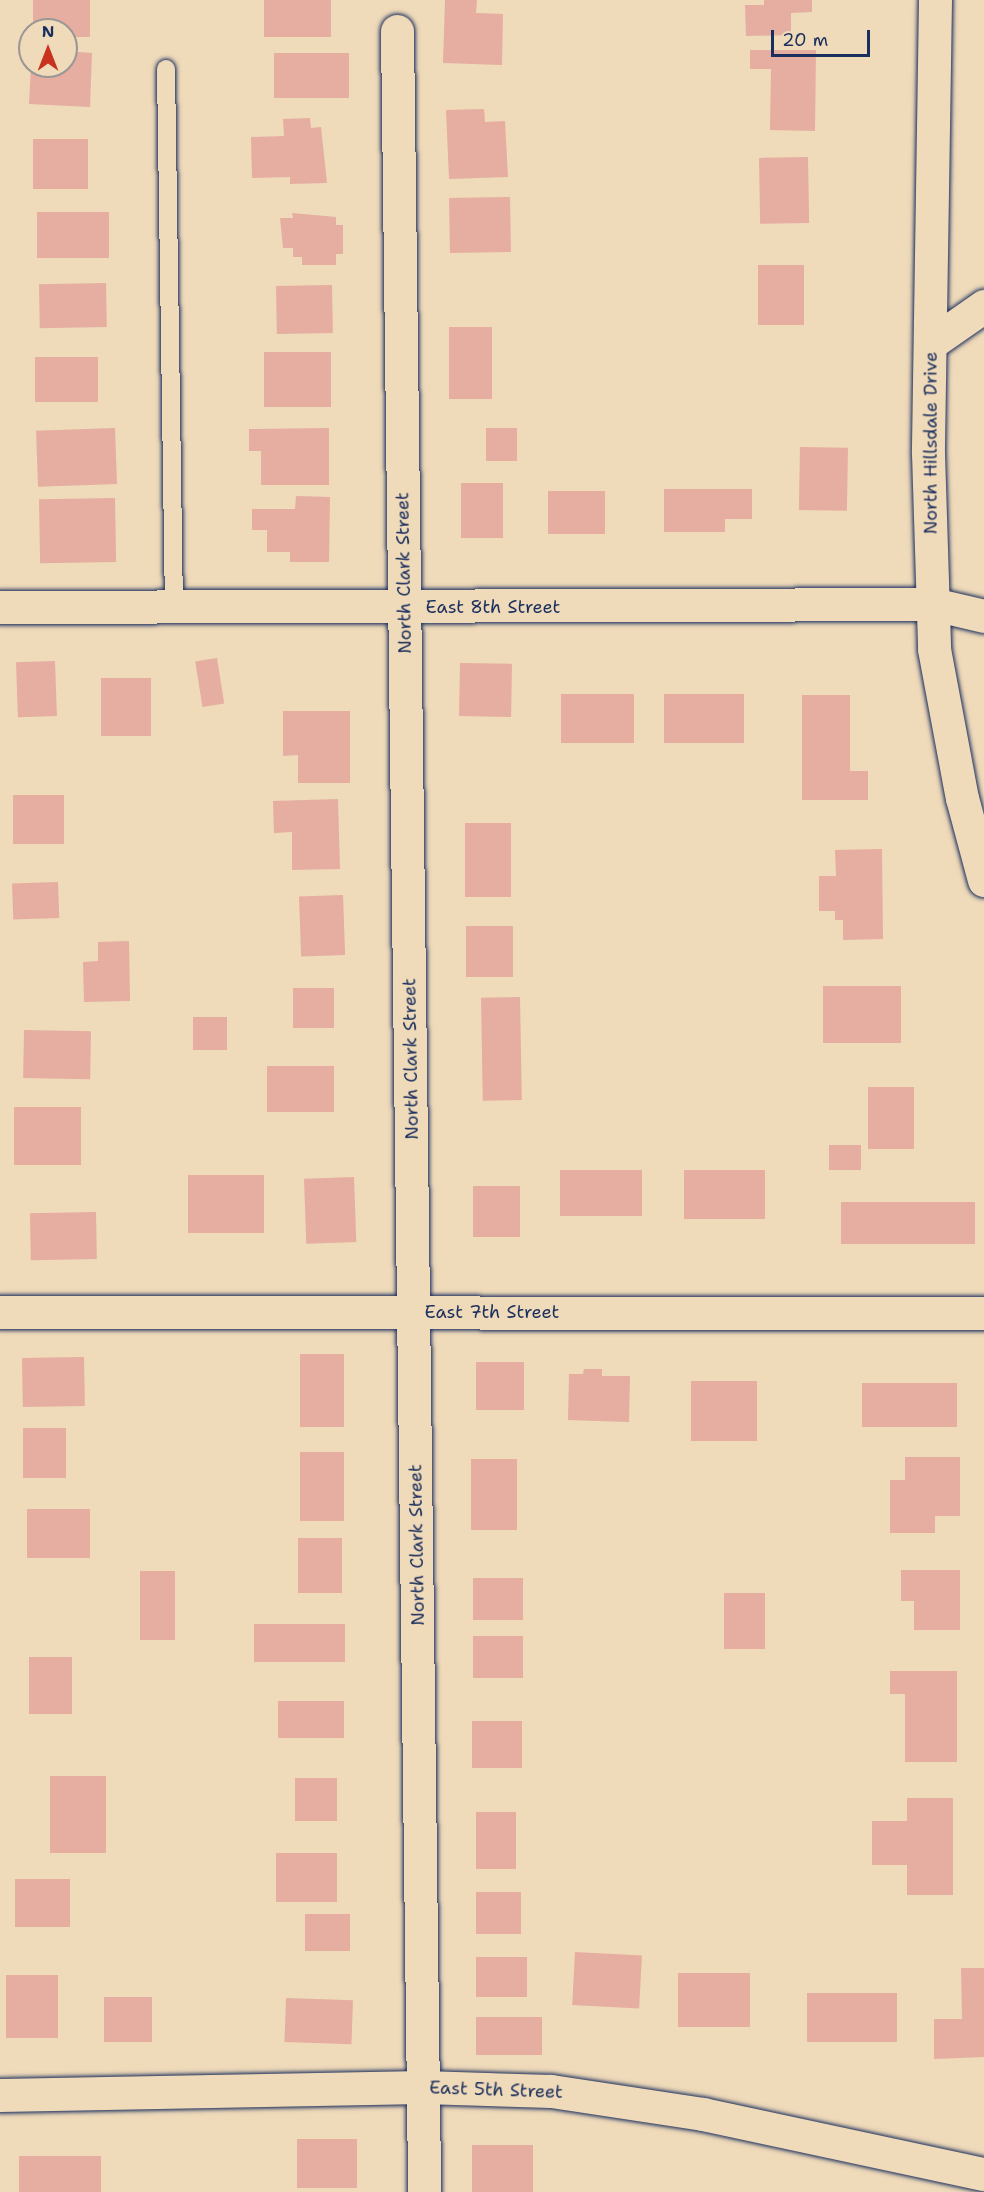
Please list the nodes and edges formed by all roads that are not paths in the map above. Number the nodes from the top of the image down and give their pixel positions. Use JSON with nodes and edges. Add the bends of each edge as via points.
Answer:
{"nodes":[{"id":1,"x":935,"y":0,"type":"edge"},
{"id":2,"x":397,"y":31,"type":"dead end"},
{"id":3,"x":166,"y":69,"type":"dead end"},
{"id":4,"x":984,"y":306,"type":"edge"},
{"id":5,"x":931,"y":343,"type":"junction"},
{"id":6,"x":933,"y":604,"type":"junction"},
{"id":7,"x":0,"y":607,"type":"edge"},
{"id":8,"x":174,"y":607,"type":"junction"},
{"id":9,"x":405,"y":608,"type":"junction"},
{"id":10,"x":984,"y":616,"type":"edge"},
{"id":11,"x":984,"y":880,"type":"edge"},
{"id":12,"x":0,"y":1312,"type":"edge"},
{"id":13,"x":414,"y":1312,"type":"junction"},
{"id":14,"x":984,"y":1313,"type":"edge"},
{"id":15,"x":423,"y":2087,"type":"junction"},
{"id":16,"x":0,"y":2095,"type":"edge"},
{"id":17,"x":984,"y":2174,"type":"edge"},
{"id":18,"x":424,"y":2192,"type":"edge"}],
"edges":[{"from":1,"to":5,"type":"street","name":"North Hillsdale Drive"},
{"from":2,"to":9,"type":"street","name":"North Clark Street"},
{"from":3,"to":8,"type":"lane"},
{"from":4,"to":5,"type":"street"},
{"from":5,"to":6,"type":"street","name":"North Hillsdale Drive","via":[[928,453]]},
{"from":6,"to":9,"type":"street","name":"East 8th Street"},
{"from":6,"to":10,"type":"street","name":"East 8th Street"},
{"from":6,"to":11,"type":"street","name":"North Hillsdale Drive","via":[[934,649],[942,701]]},
{"from":7,"to":8,"type":"street","name":"East 8th Street"},
{"from":8,"to":9,"type":"street","name":"East 8th Street"},
{"from":9,"to":13,"type":"street","name":"North Clark Street"},
{"from":12,"to":13,"type":"street","name":"East 7th Street"},
{"from":13,"to":14,"type":"street","name":"East 7th Street"},
{"from":13,"to":15,"type":"street","name":"North Clark Street"},
{"from":15,"to":16,"type":"street","name":"East 5th Street"},
{"from":15,"to":17,"type":"street","name":"East 5th Street","via":[[551,2091],[620,2099]]},
{"from":15,"to":18,"type":"street","name":"North Clark Street"}]}
